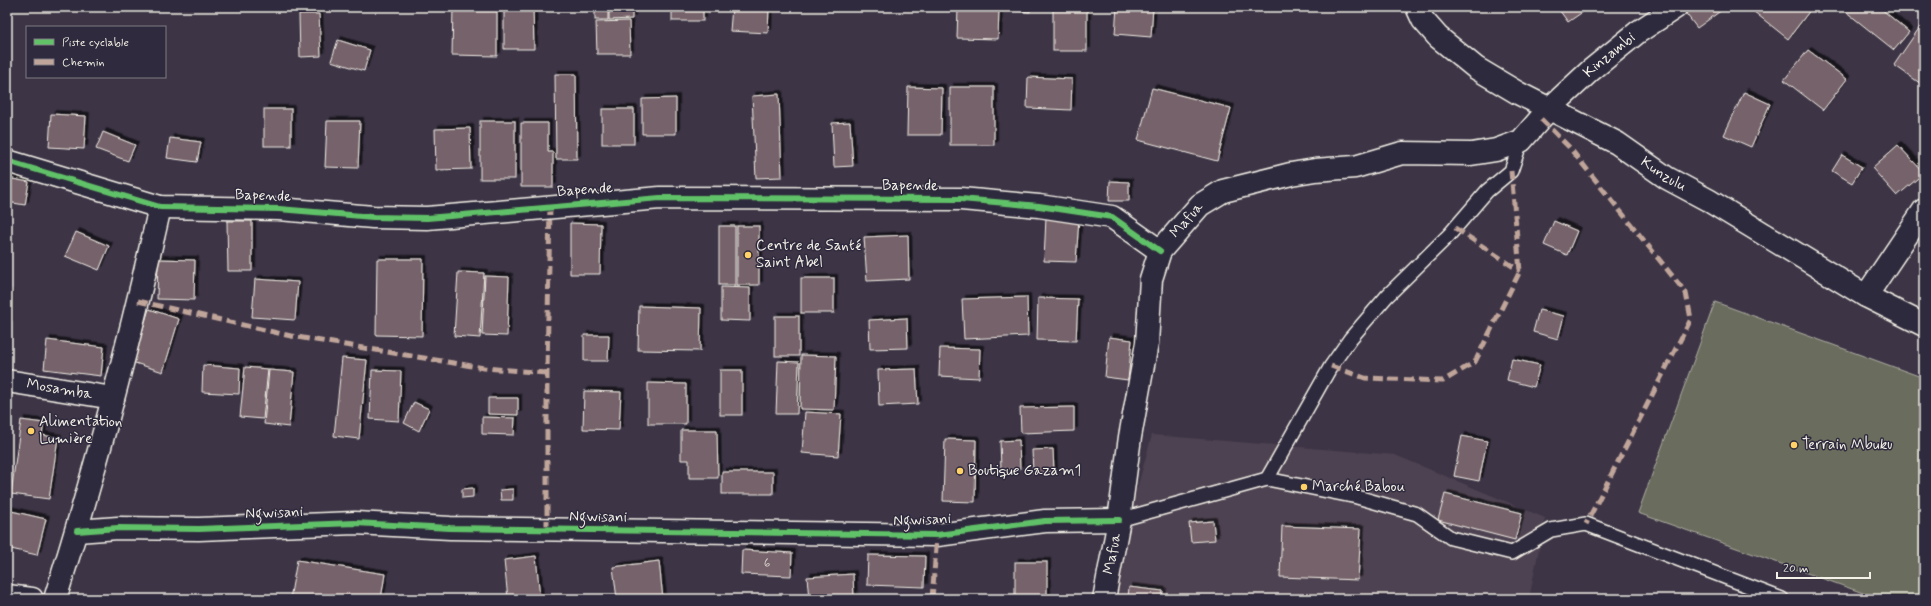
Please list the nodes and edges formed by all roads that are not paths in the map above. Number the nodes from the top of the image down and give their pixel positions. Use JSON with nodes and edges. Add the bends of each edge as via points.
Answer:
{"nodes":[{"id":1,"x":1417,"y":7,"type":"edge"},
{"id":2,"x":1676,"y":7,"type":"edge"},
{"id":3,"x":1548,"y":110,"type":"junction"},
{"id":4,"x":1521,"y":141,"type":"junction"},
{"id":5,"x":7,"y":161,"type":"edge"},
{"id":6,"x":160,"y":207,"type":"junction"},
{"id":7,"x":1924,"y":210,"type":"edge"},
{"id":8,"x":1160,"y":251,"type":"junction"},
{"id":9,"x":1866,"y":296,"type":"junction"},
{"id":10,"x":1924,"y":325,"type":"edge"},
{"id":11,"x":7,"y":381,"type":"edge"},
{"id":12,"x":113,"y":398,"type":"junction"},
{"id":13,"x":1267,"y":479,"type":"junction"},
{"id":14,"x":1119,"y":520,"type":"junction"},
{"id":15,"x":77,"y":531,"type":"junction"},
{"id":16,"x":7,"y":596,"type":"edge"},
{"id":17,"x":32,"y":599,"type":"edge"},
{"id":18,"x":55,"y":599,"type":"edge"},
{"id":19,"x":1104,"y":599,"type":"edge"},
{"id":20,"x":1782,"y":599,"type":"edge"}],
"edges":[{"from":1,"to":3,"type":"street","name":"Kunzulu","via":[[1423,20],[1438,37],[1476,68]]},
{"from":2,"to":3,"type":"street","name":"Kinzambi","via":[[1632,37]]},
{"from":3,"to":4,"type":"street","name":"Mafua"},
{"from":3,"to":9,"type":"street","name":"Kunzulu","via":[[1617,144],[1667,178]]},
{"from":4,"to":8,"type":"street","name":"Mafua","via":[[1496,150],[1471,154],[1402,153],[1355,167],[1291,174],[1223,191],[1200,205]]},
{"from":4,"to":13,"type":"lane","via":[[1511,171],[1487,191],[1448,235],[1387,296],[1350,339],[1331,366]]},
{"from":5,"to":6,"type":"street","name":"Bapende"},
{"from":6,"to":8,"type":"street","name":"Bapende","via":[[279,209],[373,217],[427,218],[660,198],[961,199],[1039,206],[1112,217]]},
{"from":6,"to":12,"type":"street"},
{"from":7,"to":9,"type":"street"},
{"from":8,"to":14,"type":"street","name":"Mafua","via":[[1151,279],[1147,343],[1130,437]]},
{"from":9,"to":10,"type":"street","name":"Kunzulu"},
{"from":11,"to":12,"type":"street","name":"Mosamba"},
{"from":12,"to":15,"type":"street"},
{"from":13,"to":14,"type":"lane"},
{"from":13,"to":20,"type":"lane","via":[[1358,497],[1417,514],[1451,538],[1512,553],[1552,530],[1586,524]]},
{"from":14,"to":15,"type":"street","name":"Ngwisani","via":[[1045,521],[937,535],[495,528],[355,523]]},
{"from":14,"to":19,"type":"street","name":"Mafua"},
{"from":15,"to":18,"type":"street"},
{"from":16,"to":17,"type":"street"}]}
